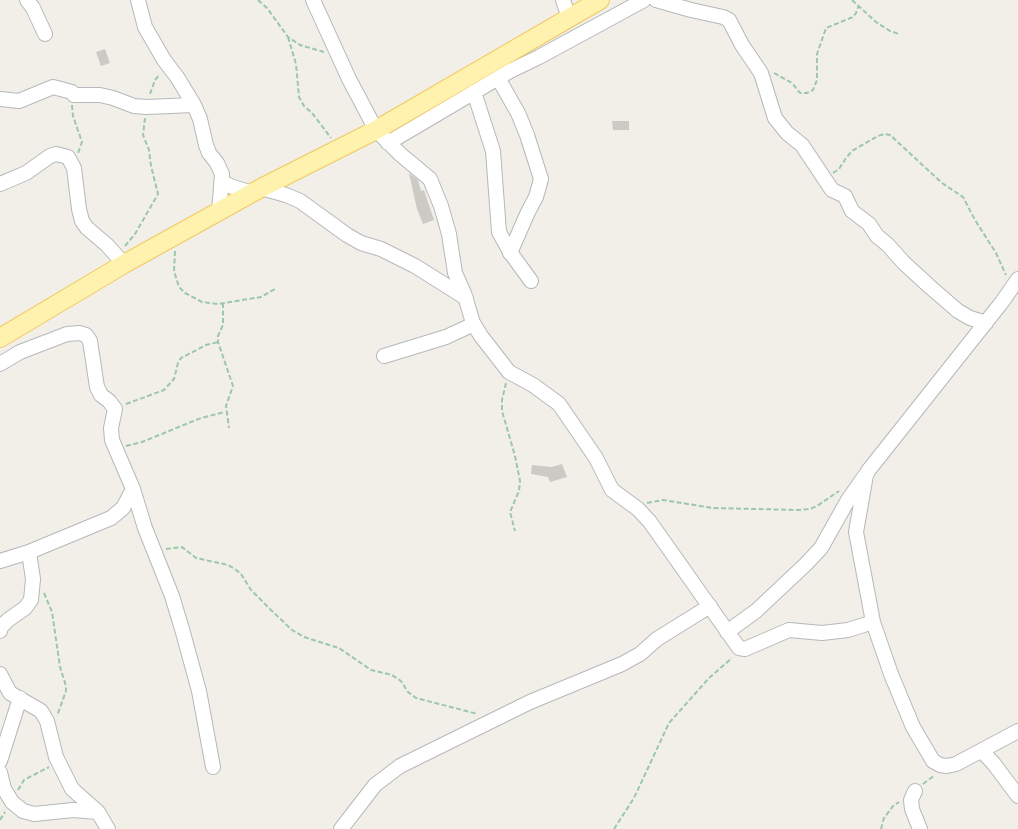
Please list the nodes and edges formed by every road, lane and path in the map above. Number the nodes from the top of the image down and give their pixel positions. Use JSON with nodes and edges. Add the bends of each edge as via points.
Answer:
{"nodes":[{"id":1,"x":27,"y":0,"type":"edge"},
{"id":2,"x":138,"y":0,"type":"edge"},
{"id":3,"x":258,"y":0,"type":"edge"},
{"id":4,"x":313,"y":0,"type":"edge"},
{"id":5,"x":563,"y":0,"type":"edge"},
{"id":6,"x":600,"y":0,"type":"edge"},
{"id":7,"x":644,"y":0,"type":"edge"},
{"id":8,"x":656,"y":0,"type":"edge"},
{"id":9,"x":852,"y":0,"type":"edge"},
{"id":10,"x":858,"y":6,"type":"junction"},
{"id":11,"x":569,"y":18,"type":"junction"},
{"id":12,"x":45,"y":34,"type":"dead end"},
{"id":13,"x":899,"y":34,"type":"dead end"},
{"id":14,"x":288,"y":37,"type":"junction"},
{"id":15,"x":339,"y":55,"type":"junction"},
{"id":16,"x":167,"y":64,"type":"junction"},
{"id":17,"x":759,"y":68,"type":"junction"},
{"id":18,"x":498,"y":78,"type":"junction"},
{"id":19,"x":72,"y":92,"type":"junction"},
{"id":20,"x":474,"y":92,"type":"junction"},
{"id":21,"x":0,"y":99,"type":"edge"},
{"id":22,"x":194,"y":105,"type":"junction"},
{"id":23,"x":146,"y":107,"type":"junction"},
{"id":24,"x":382,"y":136,"type":"junction"},
{"id":25,"x":339,"y":148,"type":"junction"},
{"id":26,"x":72,"y":164,"type":"junction"},
{"id":27,"x":821,"y":174,"type":"junction"},
{"id":28,"x":222,"y":181,"type":"junction"},
{"id":29,"x":0,"y":184,"type":"edge"},
{"id":30,"x":257,"y":191,"type":"junction"},
{"id":31,"x":219,"y":212,"type":"junction"},
{"id":32,"x":178,"y":234,"type":"junction"},
{"id":33,"x":510,"y":253,"type":"junction"},
{"id":34,"x":120,"y":260,"type":"junction"},
{"id":35,"x":531,"y":281,"type":"dead end"},
{"id":36,"x":1017,"y":281,"type":"edge"},
{"id":37,"x":275,"y":289,"type":"dead end"},
{"id":38,"x":466,"y":298,"type":"junction"},
{"id":39,"x":223,"y":303,"type":"junction"},
{"id":40,"x":986,"y":323,"type":"junction"},
{"id":41,"x":474,"y":324,"type":"junction"},
{"id":42,"x":0,"y":338,"type":"edge"},
{"id":43,"x":218,"y":342,"type":"junction"},
{"id":44,"x":384,"y":356,"type":"dead end"},
{"id":45,"x":0,"y":364,"type":"edge"},
{"id":46,"x":509,"y":372,"type":"junction"},
{"id":47,"x":114,"y":409,"type":"junction"},
{"id":48,"x":225,"y":412,"type":"junction"},
{"id":49,"x":229,"y":428,"type":"dead end"},
{"id":50,"x":114,"y":445,"type":"junction"},
{"id":51,"x":866,"y":475,"type":"junction"},
{"id":52,"x":133,"y":489,"type":"junction"},
{"id":53,"x":840,"y":491,"type":"dead end"},
{"id":54,"x":633,"y":505,"type":"junction"},
{"id":55,"x":514,"y":530,"type":"dead end"},
{"id":56,"x":29,"y":552,"type":"junction"},
{"id":57,"x":155,"y":553,"type":"junction"},
{"id":58,"x":0,"y":561,"type":"edge"},
{"id":59,"x":33,"y":579,"type":"junction"},
{"id":60,"x":710,"y":606,"type":"junction"},
{"id":61,"x":872,"y":622,"type":"junction"},
{"id":62,"x":0,"y":631,"type":"edge"},
{"id":63,"x":734,"y":641,"type":"junction"},
{"id":64,"x":0,"y":674,"type":"edge"},
{"id":65,"x":20,"y":698,"type":"junction"},
{"id":66,"x":494,"y":720,"type":"junction"},
{"id":67,"x":49,"y":729,"type":"junction"},
{"id":68,"x":1018,"y":731,"type":"edge"},
{"id":69,"x":982,"y":751,"type":"junction"},
{"id":70,"x":0,"y":761,"type":"edge"},
{"id":71,"x":58,"y":762,"type":"junction"},
{"id":72,"x":212,"y":767,"type":"dead end"},
{"id":73,"x":0,"y":772,"type":"edge"},
{"id":74,"x":914,"y":791,"type":"dead end"},
{"id":75,"x":1018,"y":796,"type":"edge"},
{"id":76,"x":12,"y":802,"type":"junction"},
{"id":77,"x":98,"y":812,"type":"junction"},
{"id":78,"x":108,"y":829,"type":"edge"},
{"id":79,"x":341,"y":829,"type":"edge"},
{"id":80,"x":614,"y":829,"type":"edge"},
{"id":81,"x":920,"y":829,"type":"edge"}],
"edges":[{"from":1,"to":12,"type":"street"},
{"from":2,"to":16,"type":"street","via":[[145,27]]},
{"from":3,"to":14,"type":"path"},
{"from":4,"to":15,"type":"street"},
{"from":5,"to":11,"type":"street"},
{"from":6,"to":11,"type":"main road"},
{"from":7,"to":18,"type":"street"},
{"from":8,"to":17,"type":"street","via":[[727,19]]},
{"from":9,"to":10,"type":"path"},
{"from":10,"to":13,"type":"path","via":[[890,31]]},
{"from":10,"to":17,"type":"path","via":[[853,17],[826,28],[817,54],[817,80],[812,90],[800,93],[792,82]]},
{"from":11,"to":24,"type":"main road"},
{"from":14,"to":15,"type":"path","via":[[300,45]]},
{"from":14,"to":25,"type":"path","via":[[296,64],[299,97]]},
{"from":15,"to":24,"type":"street"},
{"from":16,"to":22,"type":"street"},
{"from":16,"to":23,"type":"path","via":[[155,80]]},
{"from":17,"to":27,"type":"street","via":[[775,118],[802,145]]},
{"from":18,"to":20,"type":"street"},
{"from":18,"to":33,"type":"street","via":[[528,135],[540,179],[536,197]]},
{"from":19,"to":21,"type":"street","via":[[53,87],[19,101]]},
{"from":19,"to":23,"type":"street","via":[[74,95],[113,98]]},
{"from":19,"to":26,"type":"path","via":[[72,109],[82,144]]},
{"from":20,"to":24,"type":"street"},
{"from":20,"to":33,"type":"street","via":[[493,151],[499,232]]},
{"from":22,"to":23,"type":"street"},
{"from":22,"to":28,"type":"street","via":[[206,145],[218,164]]},
{"from":23,"to":34,"type":"path","via":[[143,135],[150,150],[158,194]]},
{"from":24,"to":25,"type":"main road"},
{"from":24,"to":38,"type":"street","via":[[430,179],[449,234],[455,273]]},
{"from":25,"to":30,"type":"main road"},
{"from":26,"to":29,"type":"street","via":[[68,158],[56,154],[26,174]]},
{"from":26,"to":34,"type":"street","via":[[82,221]]},
{"from":27,"to":36,"type":"path","via":[[836,172],[852,151],[878,136],[890,135],[942,183],[963,196],[1006,276]]},
{"from":27,"to":40,"type":"street","via":[[834,191],[846,197],[852,211],[869,224],[877,236],[929,286],[958,311]]},
{"from":28,"to":30,"type":"street","via":[[230,186]]},
{"from":28,"to":31,"type":"street"},
{"from":30,"to":31,"type":"main road"},
{"from":30,"to":38,"type":"street","via":[[286,195],[300,201],[347,235],[415,266]]},
{"from":31,"to":32,"type":"main road"},
{"from":32,"to":34,"type":"main road"},
{"from":32,"to":39,"type":"path","via":[[174,271],[179,287],[202,302]]},
{"from":33,"to":35,"type":"street"},
{"from":34,"to":42,"type":"main road"},
{"from":36,"to":40,"type":"street"},
{"from":37,"to":39,"type":"path","via":[[261,297]]},
{"from":38,"to":41,"type":"street"},
{"from":39,"to":43,"type":"path","via":[[223,324]]},
{"from":40,"to":51,"type":"street"},
{"from":41,"to":44,"type":"street","via":[[446,337]]},
{"from":41,"to":46,"type":"street"},
{"from":43,"to":47,"type":"path","via":[[181,358],[174,379],[164,390]]},
{"from":43,"to":48,"type":"path","via":[[233,386]]},
{"from":45,"to":47,"type":"street","via":[[20,352],[67,334],[86,335],[90,341],[97,386]]},
{"from":46,"to":54,"type":"street","via":[[556,401],[596,458],[612,490]]},
{"from":46,"to":55,"type":"path","via":[[502,406],[520,481],[510,512]]},
{"from":47,"to":50,"type":"street","via":[[111,428]]},
{"from":48,"to":49,"type":"path"},
{"from":48,"to":50,"type":"path","via":[[201,418],[142,442]]},
{"from":50,"to":52,"type":"street"},
{"from":51,"to":61,"type":"street","via":[[856,532]]},
{"from":51,"to":63,"type":"street","via":[[820,548],[756,611]]},
{"from":52,"to":56,"type":"street","via":[[123,508],[111,518]]},
{"from":52,"to":57,"type":"street"},
{"from":53,"to":54,"type":"path","via":[[817,506],[798,510],[713,508],[664,500]]},
{"from":54,"to":60,"type":"street","via":[[650,522]]},
{"from":56,"to":58,"type":"street"},
{"from":56,"to":59,"type":"street"},
{"from":57,"to":66,"type":"path","via":[[169,547],[182,547],[196,558],[228,565],[241,574],[251,590],[292,630],[304,637],[339,648],[371,670],[392,675],[416,698]]},
{"from":57,"to":72,"type":"street","via":[[172,596],[199,691]]},
{"from":59,"to":62,"type":"street","via":[[31,600],[1,626]]},
{"from":59,"to":67,"type":"path","via":[[52,612],[66,686],[59,713]]},
{"from":60,"to":63,"type":"street"},
{"from":60,"to":66,"type":"street","via":[[622,664]]},
{"from":61,"to":63,"type":"street","via":[[848,630],[789,630]]},
{"from":61,"to":69,"type":"street","via":[[913,727],[933,761],[947,766]]},
{"from":63,"to":80,"type":"path","via":[[709,678],[670,723],[634,798]]},
{"from":64,"to":65,"type":"street","via":[[10,693]]},
{"from":65,"to":67,"type":"street","via":[[41,711]]},
{"from":65,"to":70,"type":"street"},
{"from":66,"to":79,"type":"street","via":[[388,774],[375,785]]},
{"from":67,"to":71,"type":"street"},
{"from":68,"to":69,"type":"street"},
{"from":69,"to":75,"type":"street"},
{"from":71,"to":76,"type":"path","via":[[24,780]]},
{"from":71,"to":77,"type":"street","via":[[72,789]]},
{"from":73,"to":76,"type":"street","via":[[4,789]]},
{"from":74,"to":81,"type":"street","via":[[912,809]]},
{"from":76,"to":77,"type":"street","via":[[23,811],[34,814],[73,810]]},
{"from":77,"to":78,"type":"street"}]}
